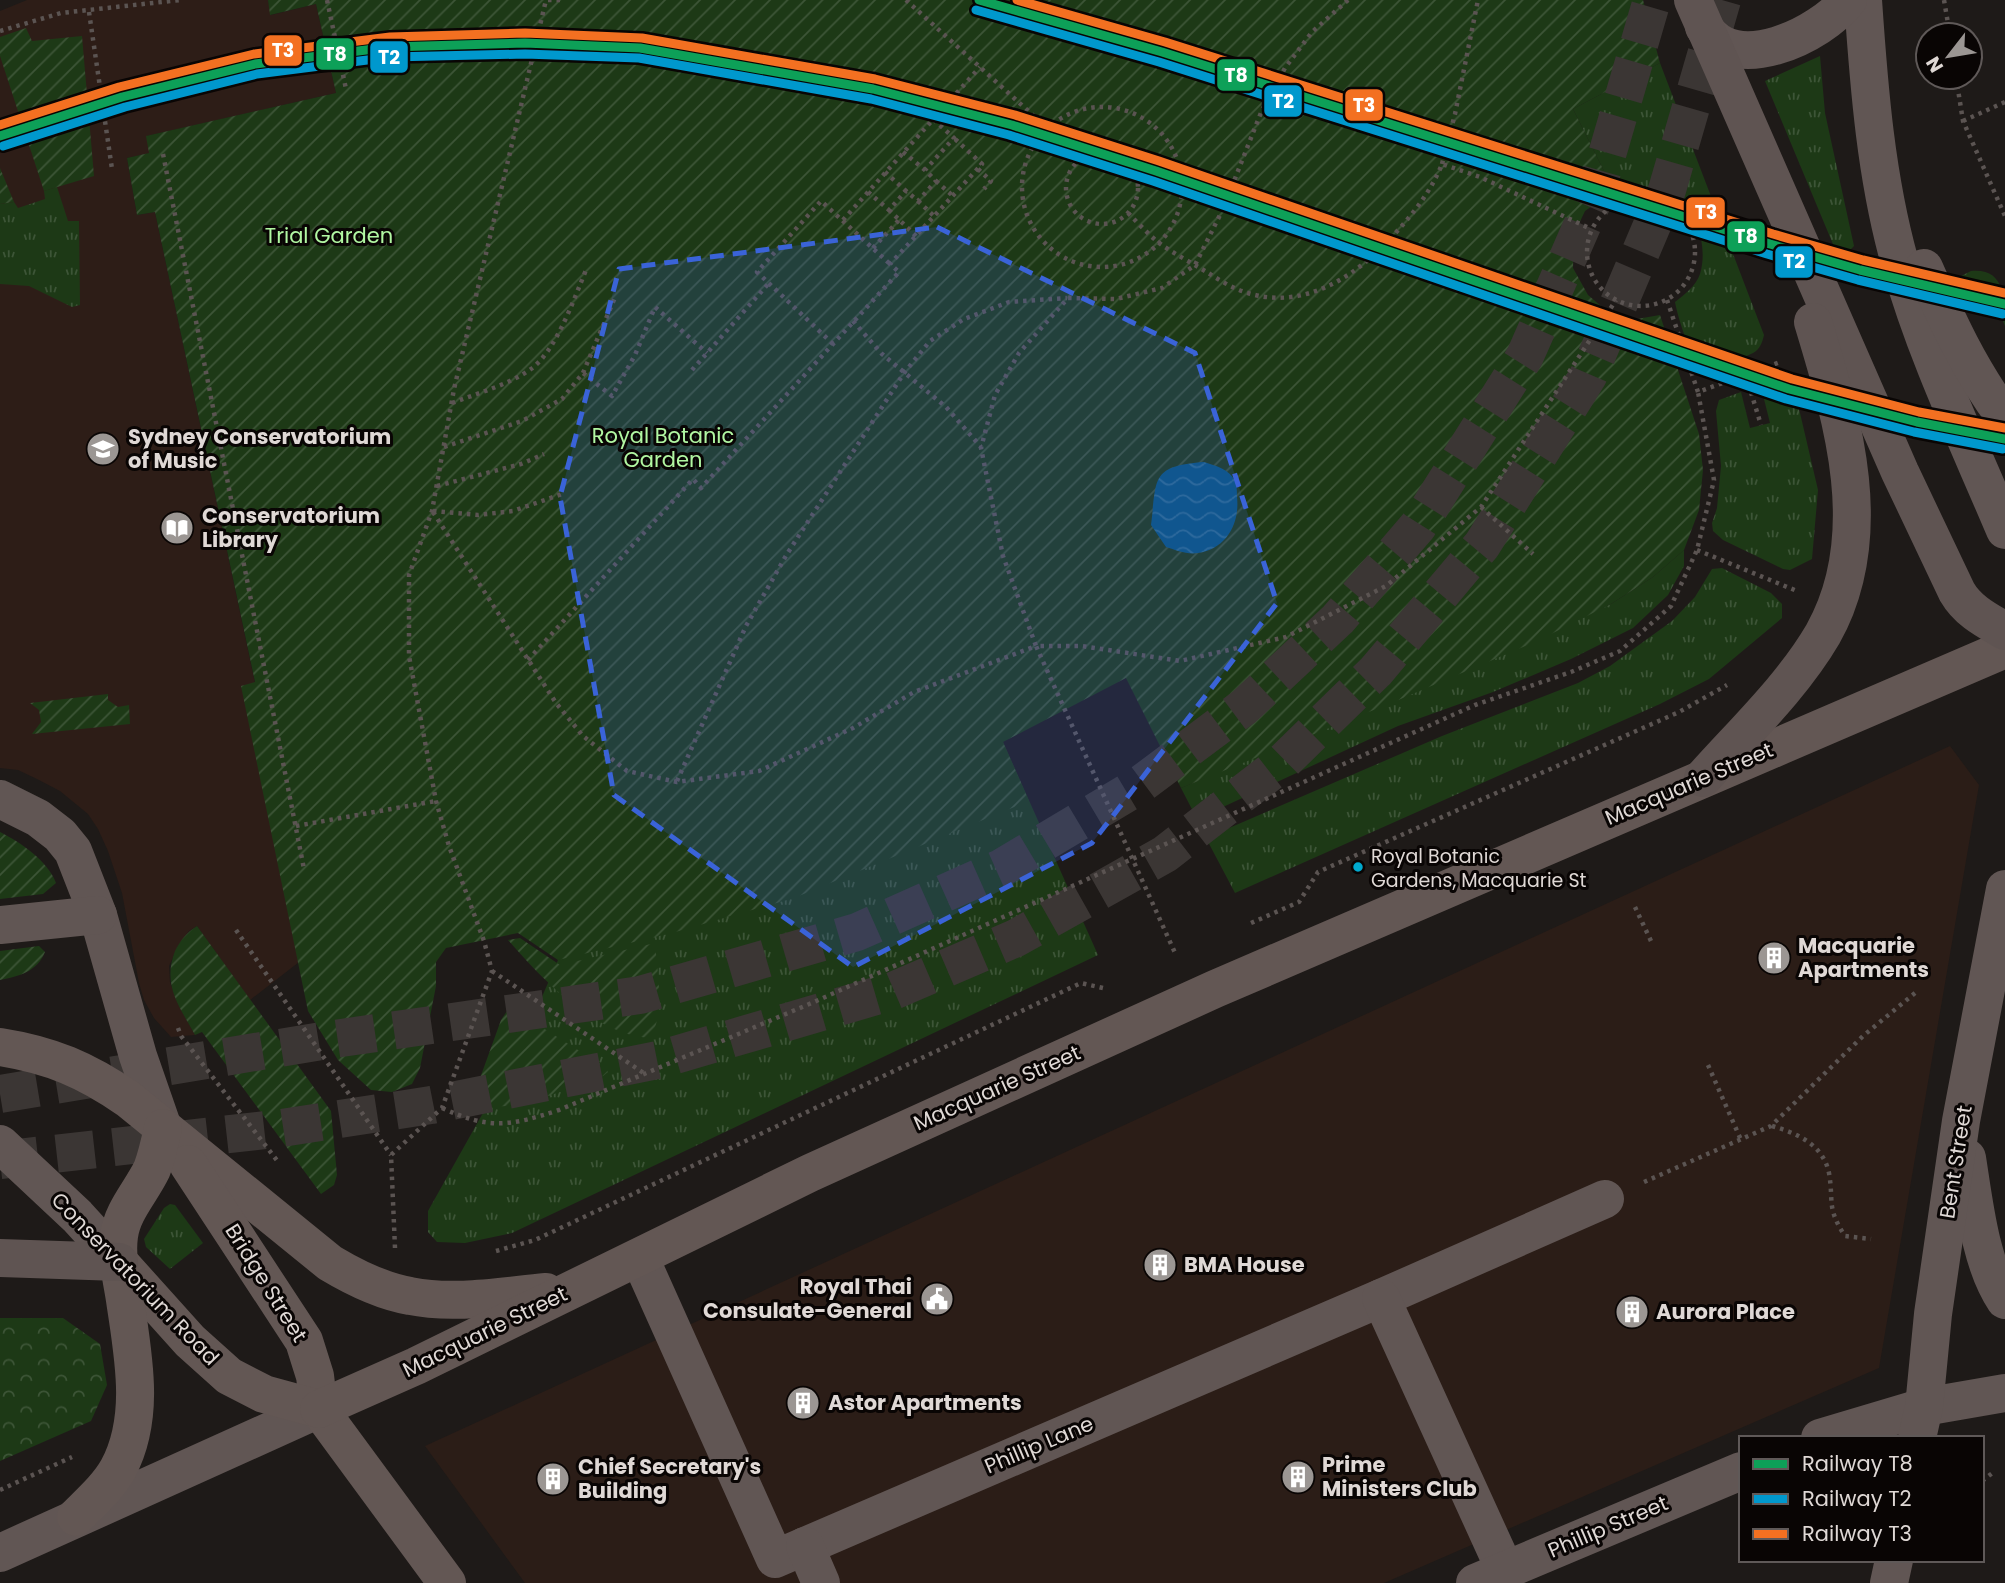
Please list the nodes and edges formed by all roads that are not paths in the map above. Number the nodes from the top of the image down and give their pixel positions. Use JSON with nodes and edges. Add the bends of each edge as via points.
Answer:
{"nodes":[{"id":1,"x":1848,"y":0,"type":"edge"},
{"id":2,"x":1863,"y":0,"type":"edge"},
{"id":3,"x":1698,"y":14,"type":"edge"},
{"id":4,"x":1764,"y":161,"type":"junction"},
{"id":5,"x":1880,"y":163,"type":"junction"},
{"id":6,"x":2005,"y":417,"type":"edge"},
{"id":7,"x":2005,"y":530,"type":"edge"},
{"id":8,"x":2005,"y":631,"type":"edge"},
{"id":9,"x":2005,"y":649,"type":"edge"},
{"id":10,"x":1703,"y":778,"type":"junction"},
{"id":11,"x":0,"y":799,"type":"edge"},
{"id":12,"x":2005,"y":889,"type":"edge"},
{"id":13,"x":98,"y":915,"type":"junction"},
{"id":14,"x":0,"y":925,"type":"edge"},
{"id":15,"x":0,"y":1047,"type":"edge"},
{"id":16,"x":1961,"y":1121,"type":"junction"},
{"id":17,"x":163,"y":1128,"type":"junction"},
{"id":18,"x":0,"y":1144,"type":"edge"},
{"id":19,"x":1605,"y":1199,"type":"road end"},
{"id":20,"x":0,"y":1258,"type":"edge"},
{"id":21,"x":640,"y":1258,"type":"junction"},
{"id":22,"x":119,"y":1262,"type":"junction"},
{"id":23,"x":569,"y":1290,"type":"junction"},
{"id":24,"x":1381,"y":1298,"type":"junction"},
{"id":25,"x":2005,"y":1300,"type":"edge"},
{"id":26,"x":2005,"y":1393,"type":"edge"},
{"id":27,"x":319,"y":1409,"type":"junction"},
{"id":28,"x":1920,"y":1422,"type":"edge"},
{"id":29,"x":1826,"y":1436,"type":"edge"},
{"id":30,"x":1739,"y":1472,"type":"edge"},
{"id":31,"x":76,"y":1517,"type":"junction"},
{"id":32,"x":805,"y":1546,"type":"junction"},
{"id":33,"x":0,"y":1553,"type":"edge"},
{"id":34,"x":1894,"y":1562,"type":"edge"},
{"id":35,"x":1490,"y":1577,"type":"edge"},
{"id":36,"x":447,"y":1583,"type":"edge"},
{"id":37,"x":821,"y":1583,"type":"edge"},
{"id":38,"x":1889,"y":1583,"type":"edge"}],
"edges":[{"from":1,"to":3,"type":"street","via":[[1824,24],[1790,41],[1750,50],[1712,39]]},
{"from":2,"to":5,"type":"street"},
{"from":3,"to":4,"type":"highway"},
{"from":4,"to":8,"type":"highway","via":[[1957,592],[1971,610]]},
{"from":4,"to":10,"type":"highway","via":[[1841,422],[1851,482],[1850,557],[1835,607],[1817,642],[1794,675]]},
{"from":5,"to":6,"type":"street","via":[[1957,340]]},
{"from":5,"to":7,"type":"street","via":[[1911,298]]},
{"from":9,"to":10,"type":"main road","name":"Macquarie Street"},
{"from":10,"to":21,"type":"main road","name":"Macquarie Street","via":[[1215,989],[810,1173]]},
{"from":11,"to":13,"type":"street","via":[[38,818],[67,843]]},
{"from":12,"to":16,"type":"street","name":"Bent Street"},
{"from":13,"to":14,"type":"street"},
{"from":13,"to":17,"type":"street"},
{"from":15,"to":17,"type":"main road","via":[[40,1054],[99,1078]]},
{"from":16,"to":25,"type":"street","via":[[1981,1232]]},
{"from":16,"to":28,"type":"street","name":"Bent Street"},
{"from":17,"to":22,"type":"main road","via":[[151,1170],[121,1224]]},
{"from":17,"to":23,"type":"main road","via":[[330,1263],[382,1289],[411,1297],[464,1299]]},
{"from":17,"to":27,"type":"main road","name":"Bridge Street","via":[[304,1341],[316,1376]]},
{"from":18,"to":22,"type":"street","name":"Conservatorium Road"},
{"from":19,"to":24,"type":"street","name":"Phillip Lane"},
{"from":20,"to":22,"type":"highway"},
{"from":21,"to":23,"type":"main road","name":"Macquarie Street"},
{"from":21,"to":32,"type":"street","name":"Phillip Lane","via":[[775,1559]]},
{"from":22,"to":27,"type":"main road","name":"Conservatorium Road","via":[[190,1341],[229,1376],[264,1394]]},
{"from":22,"to":31,"type":"main road","via":[[135,1408],[118,1469]]},
{"from":23,"to":27,"type":"main road","name":"Macquarie Street"},
{"from":24,"to":32,"type":"street","name":"Phillip Lane"},
{"from":24,"to":35,"type":"street"},
{"from":26,"to":28,"type":"street"},
{"from":27,"to":31,"type":"street","name":"Macquarie Street"},
{"from":27,"to":36,"type":"main road"},
{"from":28,"to":29,"type":"street","via":[[1883,1417]]},
{"from":30,"to":35,"type":"street","name":"Phillip Street"},
{"from":31,"to":33,"type":"street","name":"Macquarie Street"},
{"from":32,"to":37,"type":"street"},
{"from":34,"to":38,"type":"street"}]}
